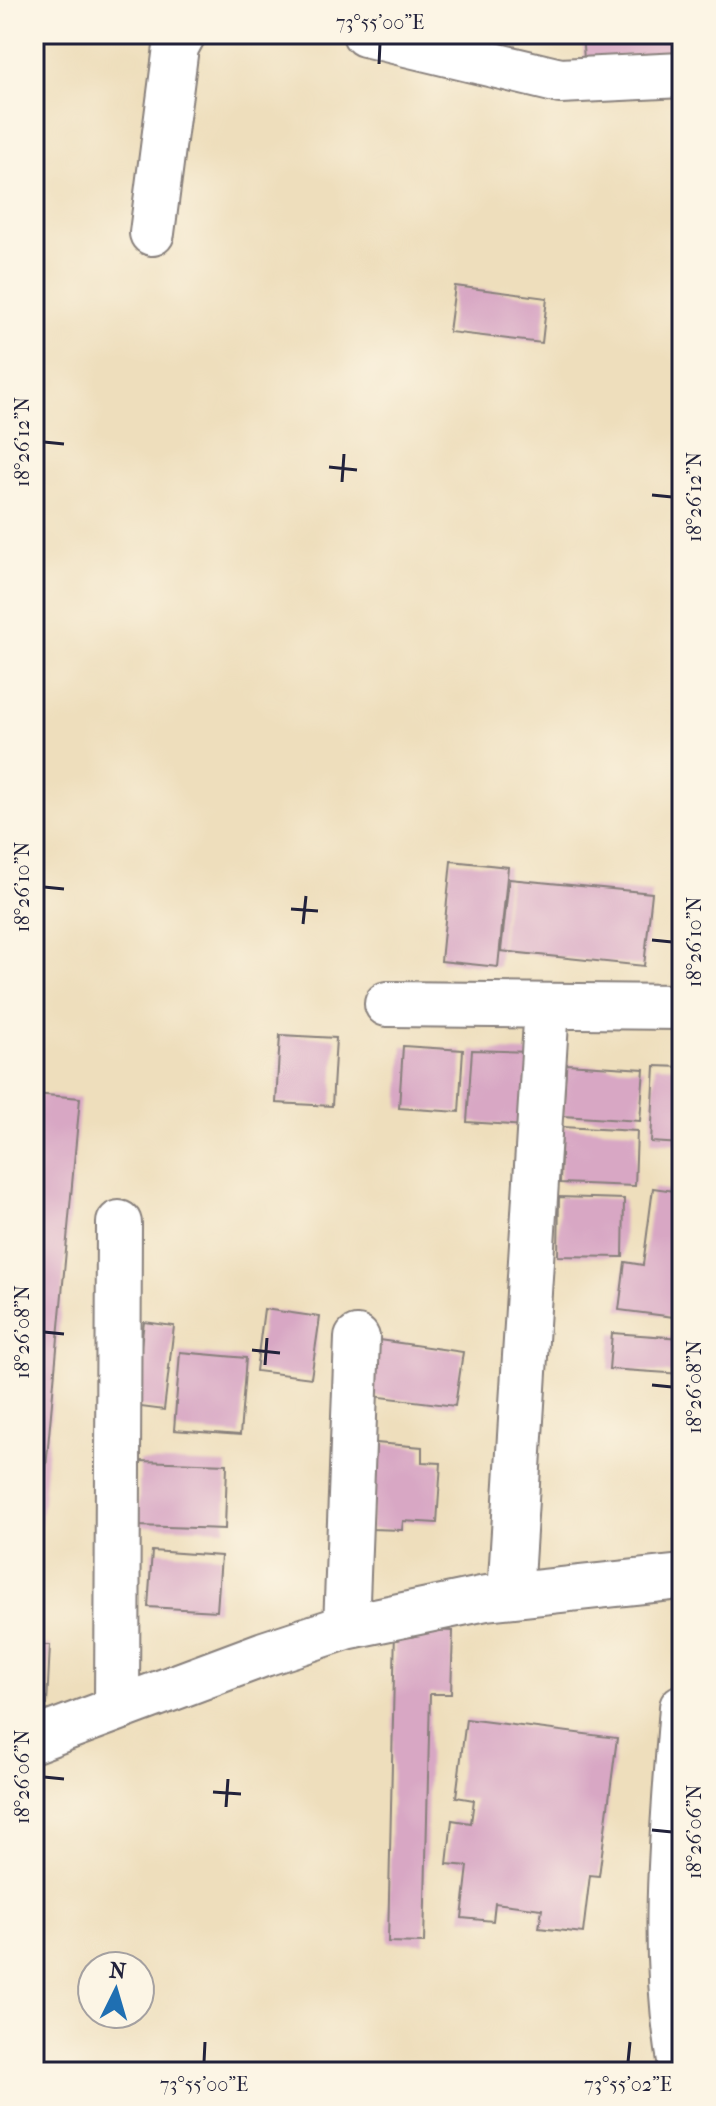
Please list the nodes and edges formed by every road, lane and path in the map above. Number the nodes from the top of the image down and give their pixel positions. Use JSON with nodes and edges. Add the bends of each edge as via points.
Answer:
{"nodes":[{"id":1,"x":183,"y":34,"type":"edge"},
{"id":2,"x":365,"y":34,"type":"edge"},
{"id":3,"x":682,"y":75,"type":"edge"},
{"id":4,"x":152,"y":233,"type":"dead end"},
{"id":5,"x":387,"y":1004,"type":"dead end"},
{"id":6,"x":547,"y":1006,"type":"junction"},
{"id":7,"x":682,"y":1007,"type":"edge"},
{"id":8,"x":119,"y":1223,"type":"dead end"},
{"id":9,"x":357,"y":1338,"type":"dead end"},
{"id":10,"x":682,"y":1577,"type":"edge"},
{"id":11,"x":510,"y":1595,"type":"junction"},
{"id":12,"x":346,"y":1627,"type":"junction"},
{"id":13,"x":682,"y":1707,"type":"edge"},
{"id":14,"x":117,"y":1709,"type":"junction"},
{"id":15,"x":34,"y":1740,"type":"edge"},
{"id":16,"x":676,"y":1875,"type":"edge"},
{"id":17,"x":682,"y":2072,"type":"edge"}],
"edges":[{"from":1,"to":4,"type":"street","via":[[176,47]]},
{"from":2,"to":3,"type":"street","via":[[560,81]]},
{"from":5,"to":6,"type":"street"},
{"from":6,"to":7,"type":"street"},
{"from":6,"to":11,"type":"street"},
{"from":8,"to":14,"type":"street"},
{"from":9,"to":12,"type":"street"},
{"from":10,"to":11,"type":"street"},
{"from":11,"to":12,"type":"street"},
{"from":12,"to":14,"type":"street"},
{"from":13,"to":16,"type":"street"},
{"from":14,"to":15,"type":"street"},
{"from":16,"to":17,"type":"street","via":[[670,1997]]}]}
